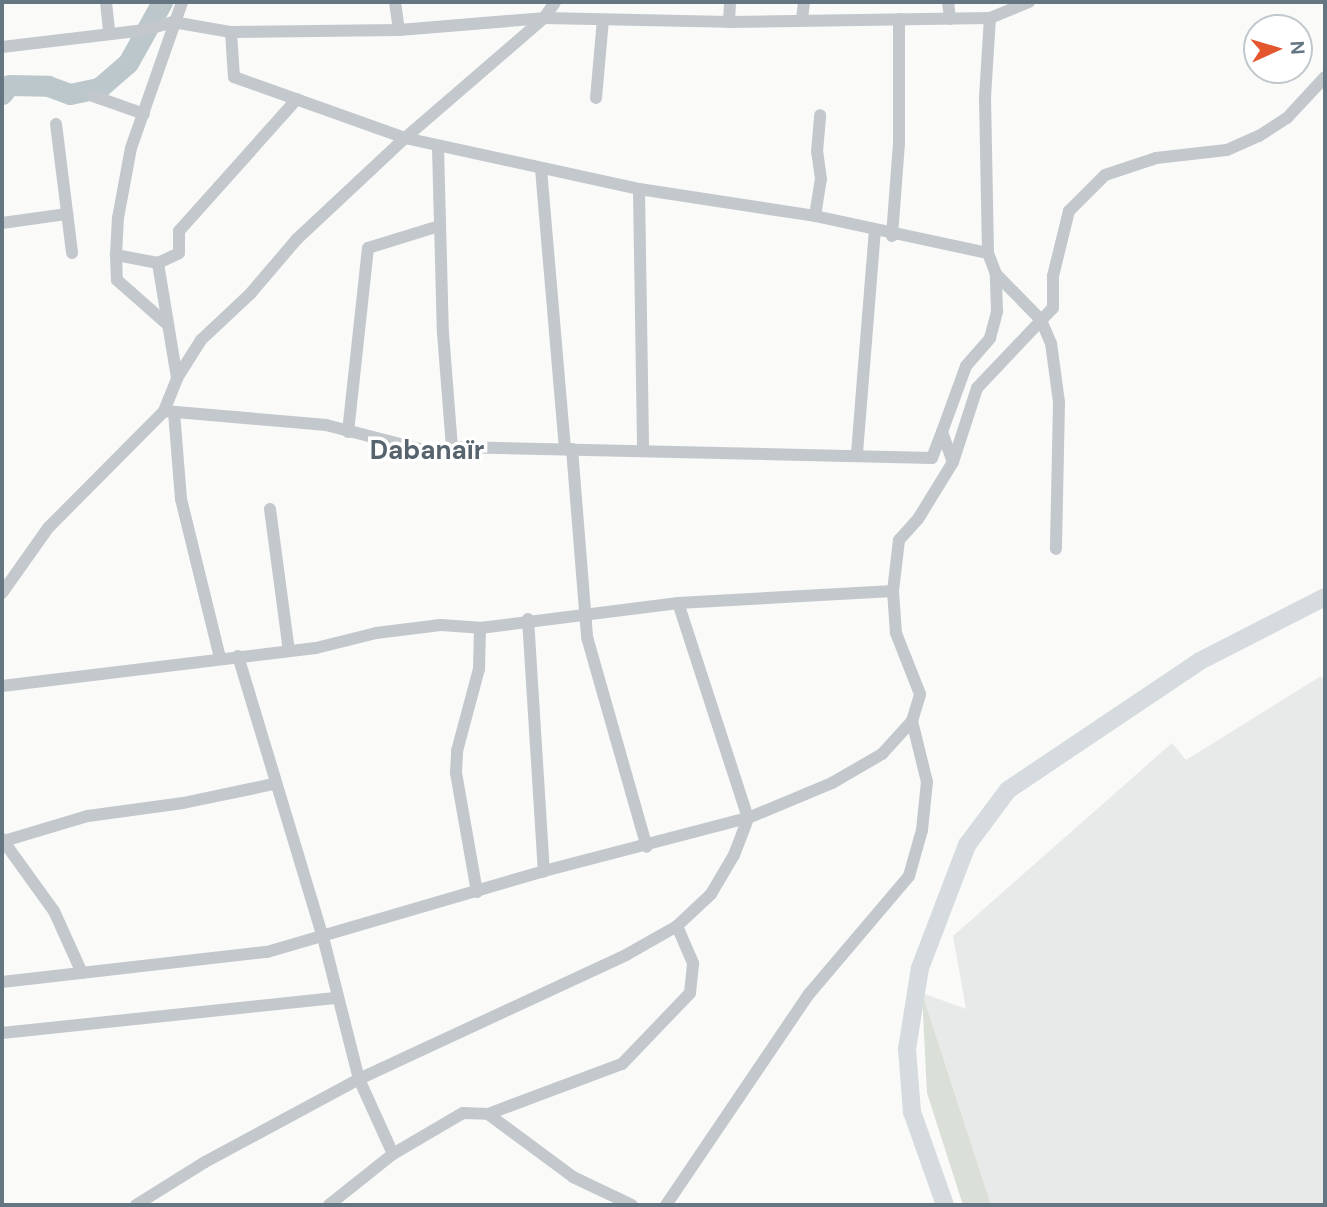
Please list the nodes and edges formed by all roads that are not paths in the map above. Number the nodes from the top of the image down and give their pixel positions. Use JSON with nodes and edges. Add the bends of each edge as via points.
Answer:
{"nodes":[{"id":1,"x":106,"y":2,"type":"edge"},
{"id":2,"x":182,"y":2,"type":"edge"},
{"id":3,"x":395,"y":2,"type":"edge"},
{"id":4,"x":555,"y":2,"type":"edge"},
{"id":5,"x":730,"y":2,"type":"edge"},
{"id":6,"x":804,"y":2,"type":"edge"},
{"id":7,"x":948,"y":2,"type":"edge"},
{"id":8,"x":1029,"y":2,"type":"edge"},
{"id":9,"x":544,"y":18,"type":"junction"},
{"id":10,"x":990,"y":18,"type":"junction"},
{"id":11,"x":802,"y":19,"type":"junction"},
{"id":12,"x":899,"y":19,"type":"junction"},
{"id":13,"x":950,"y":19,"type":"junction"},
{"id":14,"x":603,"y":20,"type":"junction"},
{"id":15,"x":173,"y":22,"type":"junction"},
{"id":16,"x":729,"y":22,"type":"junction"},
{"id":17,"x":399,"y":30,"type":"junction"},
{"id":18,"x":231,"y":32,"type":"junction"},
{"id":19,"x":109,"y":33,"type":"junction"},
{"id":20,"x":2,"y":47,"type":"edge"},
{"id":21,"x":1325,"y":77,"type":"edge"},
{"id":22,"x":93,"y":96,"type":"dead end"},
{"id":23,"x":298,"y":99,"type":"junction"},
{"id":24,"x":596,"y":99,"type":"dead end"},
{"id":25,"x":144,"y":114,"type":"junction"},
{"id":26,"x":820,"y":115,"type":"dead end"},
{"id":27,"x":55,"y":124,"type":"dead end"},
{"id":28,"x":405,"y":138,"type":"junction"},
{"id":29,"x":438,"y":147,"type":"junction"},
{"id":30,"x":541,"y":169,"type":"junction"},
{"id":31,"x":639,"y":189,"type":"junction"},
{"id":32,"x":67,"y":214,"type":"junction"},
{"id":33,"x":815,"y":216,"type":"junction"},
{"id":34,"x":2,"y":223,"type":"edge"},
{"id":35,"x":439,"y":226,"type":"junction"},
{"id":36,"x":875,"y":230,"type":"junction"},
{"id":37,"x":892,"y":236,"type":"junction"},
{"id":38,"x":72,"y":253,"type":"dead end"},
{"id":39,"x":988,"y":254,"type":"junction"},
{"id":40,"x":117,"y":255,"type":"junction"},
{"id":41,"x":158,"y":262,"type":"junction"},
{"id":42,"x":996,"y":274,"type":"junction"},
{"id":43,"x":1041,"y":320,"type":"junction"},
{"id":44,"x":168,"y":325,"type":"junction"},
{"id":45,"x":177,"y":378,"type":"junction"},
{"id":46,"x":169,"y":411,"type":"junction"},
{"id":47,"x":348,"y":432,"type":"junction"},
{"id":48,"x":942,"y":432,"type":"junction"},
{"id":49,"x":452,"y":447,"type":"junction"},
{"id":50,"x":568,"y":449,"type":"junction"},
{"id":51,"x":643,"y":451,"type":"junction"},
{"id":52,"x":857,"y":453,"type":"junction"},
{"id":53,"x":953,"y":462,"type":"junction"},
{"id":54,"x":270,"y":509,"type":"dead end"},
{"id":55,"x":1056,"y":549,"type":"dead end"},
{"id":56,"x":893,"y":591,"type":"junction"},
{"id":57,"x":2,"y":593,"type":"edge"},
{"id":58,"x":1325,"y":597,"type":"edge"},
{"id":59,"x":678,"y":603,"type":"junction"},
{"id":60,"x":584,"y":612,"type":"junction"},
{"id":61,"x":528,"y":619,"type":"junction"},
{"id":62,"x":480,"y":628,"type":"junction"},
{"id":63,"x":289,"y":651,"type":"junction"},
{"id":64,"x":238,"y":656,"type":"junction"},
{"id":65,"x":220,"y":658,"type":"junction"},
{"id":66,"x":2,"y":686,"type":"edge"},
{"id":67,"x":912,"y":721,"type":"junction"},
{"id":68,"x":274,"y":784,"type":"junction"},
{"id":69,"x":748,"y":818,"type":"junction"},
{"id":70,"x":3,"y":840,"type":"edge"},
{"id":71,"x":647,"y":847,"type":"junction"},
{"id":72,"x":544,"y":871,"type":"junction"},
{"id":73,"x":477,"y":892,"type":"junction"},
{"id":74,"x":677,"y":926,"type":"junction"},
{"id":75,"x":323,"y":937,"type":"junction"},
{"id":76,"x":82,"y":974,"type":"junction"},
{"id":77,"x":2,"y":982,"type":"edge"},
{"id":78,"x":337,"y":998,"type":"junction"},
{"id":79,"x":2,"y":1033,"type":"edge"},
{"id":80,"x":359,"y":1079,"type":"junction"},
{"id":81,"x":488,"y":1114,"type":"junction"},
{"id":82,"x":393,"y":1154,"type":"junction"},
{"id":83,"x":136,"y":1205,"type":"edge"},
{"id":84,"x":329,"y":1205,"type":"edge"},
{"id":85,"x":632,"y":1205,"type":"edge"},
{"id":86,"x":666,"y":1205,"type":"edge"},
{"id":87,"x":945,"y":1205,"type":"edge"}],
"edges":[{"from":1,"to":19,"type":"street"},
{"from":2,"to":15,"type":"street"},
{"from":3,"to":17,"type":"street"},
{"from":4,"to":9,"type":"street"},
{"from":5,"to":16,"type":"street"},
{"from":6,"to":11,"type":"street"},
{"from":7,"to":13,"type":"street"},
{"from":8,"to":10,"type":"street"},
{"from":9,"to":14,"type":"street"},
{"from":9,"to":17,"type":"street"},
{"from":9,"to":28,"type":"street"},
{"from":10,"to":13,"type":"street"},
{"from":10,"to":39,"type":"street","via":[[985,97]]},
{"from":11,"to":12,"type":"street"},
{"from":11,"to":16,"type":"street"},
{"from":12,"to":13,"type":"street"},
{"from":12,"to":37,"type":"street","via":[[899,143]]},
{"from":14,"to":16,"type":"street"},
{"from":14,"to":24,"type":"street"},
{"from":15,"to":18,"type":"street"},
{"from":15,"to":19,"type":"street"},
{"from":15,"to":25,"type":"street"},
{"from":17,"to":18,"type":"street"},
{"from":18,"to":23,"type":"street","via":[[234,77],[280,97]]},
{"from":19,"to":20,"type":"street"},
{"from":21,"to":43,"type":"street","via":[[1287,118],[1259,136],[1227,150],[1156,158],[1105,175],[1069,211],[1053,276],[1053,308]]},
{"from":22,"to":25,"type":"street"},
{"from":23,"to":28,"type":"street"},
{"from":23,"to":41,"type":"street","via":[[179,231],[179,253]]},
{"from":25,"to":40,"type":"street","via":[[124,180]]},
{"from":26,"to":33,"type":"street","via":[[817,152],[821,179]]},
{"from":27,"to":32,"type":"street"},
{"from":28,"to":29,"type":"street"},
{"from":28,"to":45,"type":"street","via":[[297,239],[250,294],[201,340]]},
{"from":29,"to":30,"type":"street"},
{"from":29,"to":35,"type":"street"},
{"from":30,"to":31,"type":"street"},
{"from":30,"to":50,"type":"street"},
{"from":31,"to":33,"type":"street"},
{"from":31,"to":51,"type":"street"},
{"from":32,"to":34,"type":"street"},
{"from":32,"to":38,"type":"street"},
{"from":33,"to":36,"type":"street"},
{"from":35,"to":47,"type":"street","via":[[368,248]]},
{"from":35,"to":49,"type":"street"},
{"from":36,"to":37,"type":"street"},
{"from":36,"to":52,"type":"street"},
{"from":37,"to":39,"type":"street"},
{"from":39,"to":42,"type":"street"},
{"from":40,"to":41,"type":"street"},
{"from":40,"to":44,"type":"street","via":[[117,279]]},
{"from":41,"to":44,"type":"street"},
{"from":42,"to":43,"type":"street","via":[[1021,294]]},
{"from":42,"to":48,"type":"street","via":[[997,311],[990,338],[966,366]]},
{"from":43,"to":53,"type":"street","via":[[977,388]]},
{"from":43,"to":55,"type":"street","via":[[1051,343],[1059,402]]},
{"from":44,"to":45,"type":"street"},
{"from":45,"to":46,"type":"street"},
{"from":46,"to":47,"type":"street","via":[[326,425]]},
{"from":46,"to":57,"type":"street","via":[[48,528]]},
{"from":46,"to":65,"type":"street","via":[[181,499]]},
{"from":47,"to":49,"type":"street","via":[[427,451]]},
{"from":48,"to":52,"type":"street","via":[[932,458]]},
{"from":48,"to":53,"type":"street"},
{"from":49,"to":50,"type":"street"},
{"from":50,"to":51,"type":"street"},
{"from":50,"to":60,"type":"street"},
{"from":51,"to":52,"type":"street"},
{"from":53,"to":56,"type":"street","via":[[918,519],[899,540]]},
{"from":54,"to":63,"type":"street"},
{"from":56,"to":59,"type":"street"},
{"from":56,"to":67,"type":"street","via":[[896,634],[920,694]]},
{"from":58,"to":87,"type":"main road","via":[[1199,661],[1008,790],[967,845],[920,968],[907,1049],[912,1112]]},
{"from":59,"to":60,"type":"street"},
{"from":59,"to":69,"type":"street"},
{"from":60,"to":61,"type":"street"},
{"from":60,"to":71,"type":"street","via":[[587,638]]},
{"from":61,"to":62,"type":"street"},
{"from":61,"to":72,"type":"street"},
{"from":62,"to":63,"type":"street","via":[[441,625]]},
{"from":62,"to":73,"type":"street","via":[[480,669],[456,773]]},
{"from":63,"to":64,"type":"street"},
{"from":64,"to":65,"type":"street"},
{"from":64,"to":68,"type":"street"},
{"from":65,"to":66,"type":"street"},
{"from":67,"to":69,"type":"street","via":[[882,754],[858,770]]},
{"from":67,"to":86,"type":"street","via":[[927,782],[922,830],[909,876],[809,994]]},
{"from":68,"to":70,"type":"street","via":[[88,816]]},
{"from":68,"to":75,"type":"street"},
{"from":69,"to":71,"type":"street"},
{"from":69,"to":74,"type":"street","via":[[734,855],[711,894]]},
{"from":70,"to":76,"type":"street","via":[[54,911]]},
{"from":71,"to":72,"type":"street"},
{"from":72,"to":73,"type":"street"},
{"from":73,"to":75,"type":"street"},
{"from":74,"to":80,"type":"street"},
{"from":74,"to":81,"type":"street","via":[[693,963],[690,993],[622,1064]]},
{"from":75,"to":76,"type":"street","via":[[267,952]]},
{"from":75,"to":78,"type":"street"},
{"from":76,"to":77,"type":"street"},
{"from":78,"to":79,"type":"street"},
{"from":78,"to":80,"type":"street"},
{"from":80,"to":82,"type":"street"},
{"from":80,"to":83,"type":"street"},
{"from":81,"to":82,"type":"street","via":[[453,1116]]},
{"from":81,"to":85,"type":"street","via":[[573,1177]]},
{"from":82,"to":84,"type":"street"}]}
